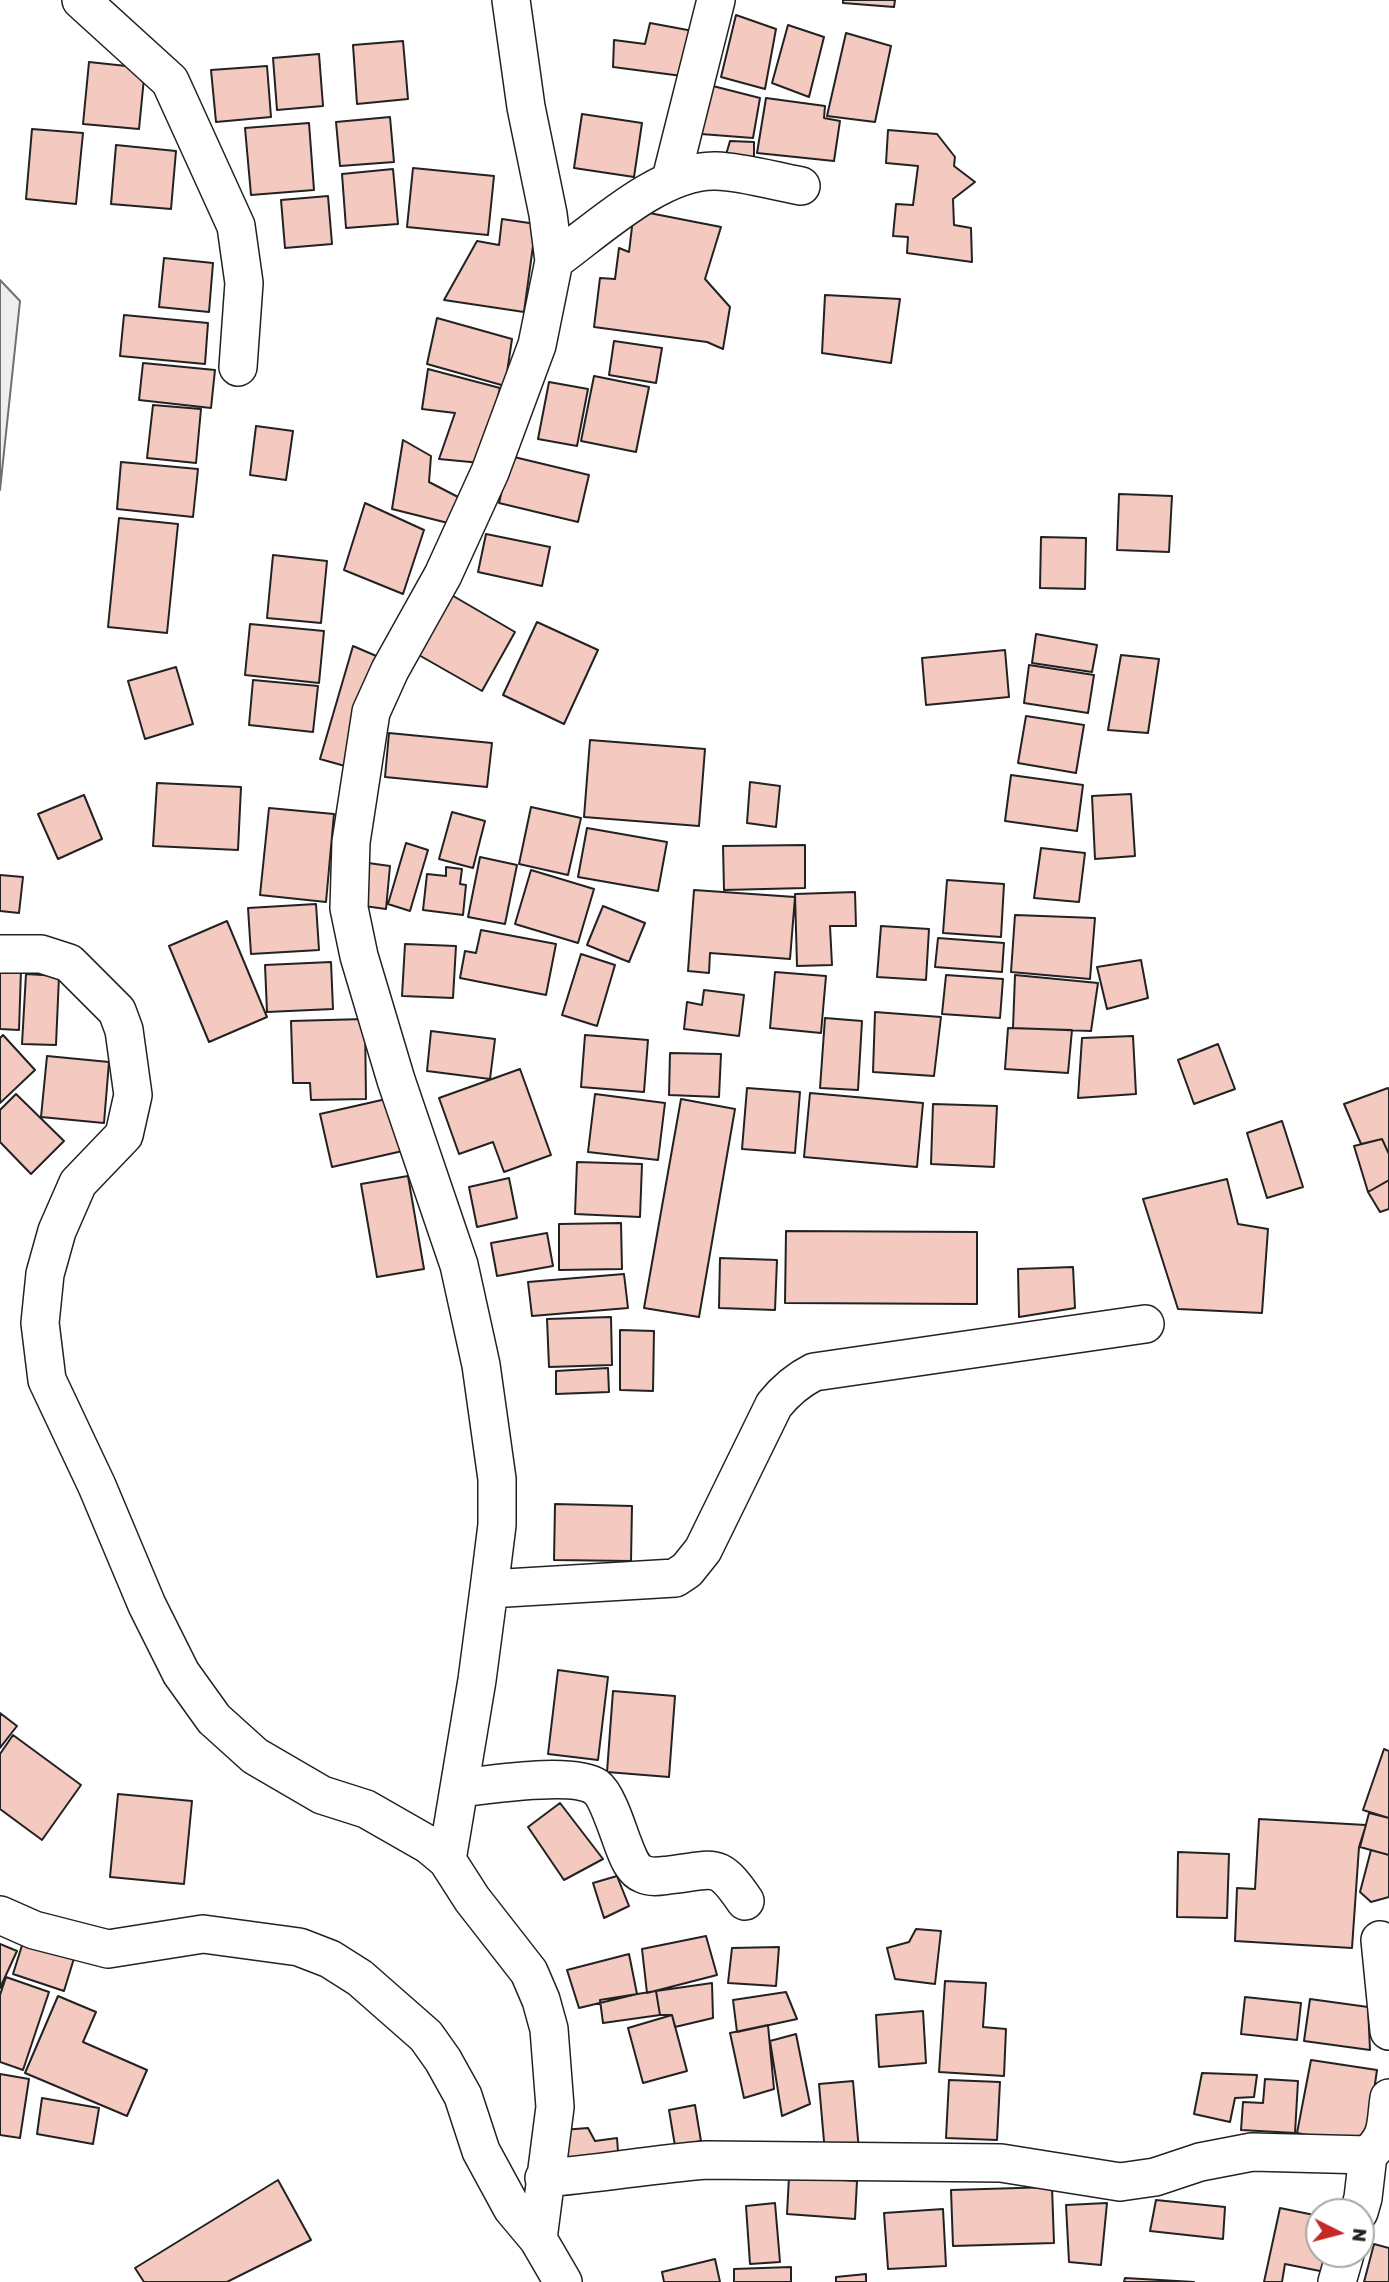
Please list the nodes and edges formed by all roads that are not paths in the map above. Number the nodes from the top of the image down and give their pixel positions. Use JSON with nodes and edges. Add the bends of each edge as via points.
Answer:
{"nodes":[{"id":1,"x":81,"y":0,"type":"edge"},
{"id":2,"x":511,"y":0,"type":"edge"},
{"id":3,"x":716,"y":0,"type":"edge"},
{"id":4,"x":671,"y":179,"type":"junction"},
{"id":5,"x":801,"y":186,"type":"dead end"},
{"id":6,"x":554,"y":261,"type":"junction"},
{"id":7,"x":238,"y":367,"type":"dead end"},
{"id":8,"x":0,"y":954,"type":"edge"},
{"id":9,"x":1144,"y":1324,"type":"dead end"},
{"id":10,"x":489,"y":1589,"type":"junction"},
{"id":11,"x":459,"y":1788,"type":"junction"},
{"id":12,"x":447,"y":1860,"type":"junction"},
{"id":13,"x":745,"y":1901,"type":"dead end"},
{"id":14,"x":0,"y":1916,"type":"edge"},
{"id":15,"x":1380,"y":1940,"type":"dead end"},
{"id":16,"x":1389,"y":2031,"type":"edge"},
{"id":17,"x":1389,"y":2098,"type":"edge"},
{"id":18,"x":1368,"y":2155,"type":"junction"},
{"id":19,"x":544,"y":2178,"type":"junction"},
{"id":20,"x":1363,"y":2198,"type":"edge"},
{"id":21,"x":538,"y":2239,"type":"junction"},
{"id":22,"x":563,"y":2282,"type":"edge"}],
"edges":[{"from":1,"to":7,"type":"street","via":[[170,81],[236,226],[244,283]]},
{"from":2,"to":6,"type":"street"},
{"from":3,"to":4,"type":"street"},
{"from":4,"to":5,"type":"street","via":[[717,171]]},
{"from":4,"to":6,"type":"street"},
{"from":6,"to":10,"type":"street","via":[[537,345],[490,472],[443,575],[371,712],[351,842],[349,908],[359,956],[458,1265],[481,1365],[497,1479]]},
{"from":8,"to":12,"type":"street","via":[[41,954],[69,963],[117,1011],[124,1030],[133,1095],[124,1135],[78,1183],[45,1274],[40,1322],[47,1380],[147,1605],[181,1673],[214,1720],[255,1756],[321,1796],[366,1809]]},
{"from":9,"to":10,"type":"street","via":[[814,1372],[783,1393],[775,1405],[703,1550],[687,1570],[675,1578]]},
{"from":10,"to":11,"type":"street"},
{"from":11,"to":12,"type":"street"},
{"from":11,"to":13,"type":"street","via":[[545,1780],[580,1781],[598,1788],[640,1874],[653,1877],[717,1870]]},
{"from":12,"to":19,"type":"street","via":[[529,1972],[541,2000],[549,2029],[555,2107]]},
{"from":14,"to":21,"type":"street","via":[[108,1949],[203,1934],[299,1947],[331,1959],[426,2036],[463,2096],[481,2151],[512,2208]]},
{"from":15,"to":16,"type":"street"},
{"from":17,"to":18,"type":"street","via":[[1381,2144]]},
{"from":18,"to":19,"type":"street","via":[[1252,2152],[1120,2182],[1001,2163],[707,2160]]},
{"from":18,"to":20,"type":"street"},
{"from":19,"to":21,"type":"street"},
{"from":21,"to":22,"type":"street"}]}
